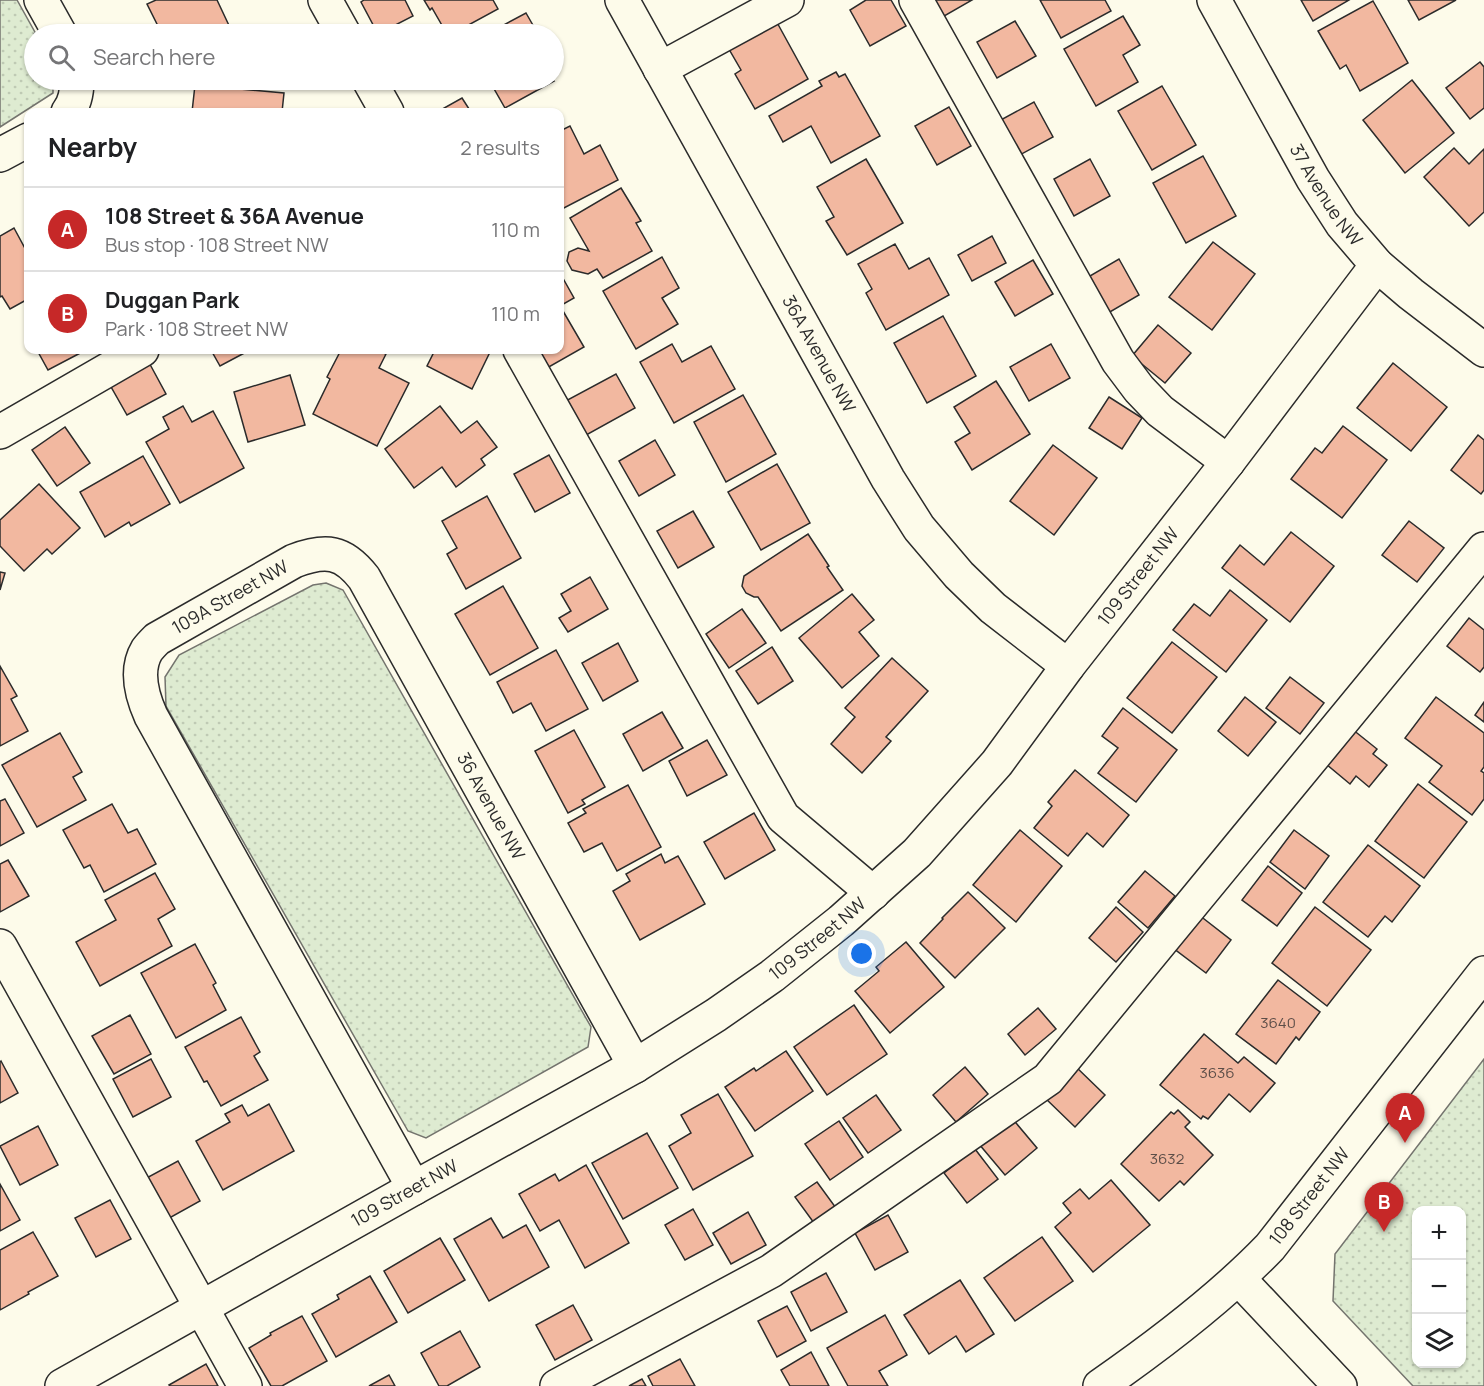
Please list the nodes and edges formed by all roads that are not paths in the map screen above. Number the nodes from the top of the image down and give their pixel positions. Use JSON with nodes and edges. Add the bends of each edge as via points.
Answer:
{"nodes":[{"id":1,"x":41,"y":0,"type":"edge"},
{"id":2,"x":325,"y":0,"type":"edge"},
{"id":3,"x":622,"y":0,"type":"edge"},
{"id":4,"x":787,"y":0,"type":"edge"},
{"id":5,"x":916,"y":0,"type":"edge"},
{"id":6,"x":1214,"y":0,"type":"edge"},
{"id":7,"x":54,"y":24,"type":"edge"},
{"id":8,"x":338,"y":24,"type":"edge"},
{"id":9,"x":660,"y":69,"type":"junction"},
{"id":10,"x":375,"y":90,"type":"edge"},
{"id":11,"x":385,"y":108,"type":"edge"},
{"id":12,"x":24,"y":142,"type":"edge"},
{"id":13,"x":0,"y":155,"type":"edge"},
{"id":14,"x":1377,"y":265,"type":"junction"},
{"id":15,"x":1484,"y":350,"type":"edge"},
{"id":16,"x":135,"y":354,"type":"edge"},
{"id":17,"x":522,"y":354,"type":"edge"},
{"id":18,"x":0,"y":432,"type":"edge"},
{"id":19,"x":1228,"y":462,"type":"junction"},
{"id":20,"x":1484,"y":549,"type":"edge"},
{"id":21,"x":335,"y":555,"type":"joint"},
{"id":22,"x":1068,"y":666,"type":"junction"},
{"id":23,"x":873,"y":893,"type":"junction"},
{"id":24,"x":0,"y":946,"type":"edge"},
{"id":25,"x":1484,"y":973,"type":"edge"},
{"id":26,"x":635,"y":1066,"type":"junction"},
{"id":27,"x":414,"y":1188,"type":"junction"},
{"id":28,"x":1239,"y":1279,"type":"junction"},
{"id":29,"x":201,"y":1308,"type":"junction"},
{"id":30,"x":62,"y":1386,"type":"edge"},
{"id":31,"x":245,"y":1386,"type":"edge"},
{"id":32,"x":557,"y":1386,"type":"edge"},
{"id":33,"x":1100,"y":1386,"type":"edge"},
{"id":34,"x":1340,"y":1386,"type":"edge"}],
"edges":[{"from":1,"to":7,"type":"street"},
{"from":2,"to":8,"type":"street"},
{"from":3,"to":9,"type":"street","name":"36A Avenue NW"},
{"from":4,"to":9,"type":"street"},
{"from":5,"to":19,"type":"street","via":[[1118,361],[1160,411]]},
{"from":6,"to":14,"type":"street","name":"37 Avenue NW","via":[[1313,179],[1342,224]]},
{"from":9,"to":22,"type":"street","name":"36A Avenue NW","via":[[919,528],[993,608]]},
{"from":10,"to":11,"type":"street"},
{"from":12,"to":13,"type":"street"},
{"from":14,"to":15,"type":"street","name":"37 Avenue NW"},
{"from":14,"to":19,"type":"street","name":"109 Street NW"},
{"from":16,"to":18,"type":"street"},
{"from":17,"to":23,"type":"street","via":[[783,817]]},
{"from":19,"to":22,"type":"street","name":"109 Street NW"},
{"from":20,"to":32,"type":"street","via":[[1048,1079],[771,1271]]},
{"from":21,"to":26,"type":"street","name":"36 Avenue NW","via":[[346,559],[364,578]]},
{"from":21,"to":27,"type":"street","name":"109A Street NW","via":[[310,555],[294,561],[157,639],[147,650],[141,667],[141,687],[151,716]]},
{"from":22,"to":23,"type":"street","name":"109 Street NW","via":[[996,763],[917,853]]},
{"from":23,"to":26,"type":"street","name":"109 Street NW","via":[[772,976]]},
{"from":24,"to":29,"type":"street"},
{"from":25,"to":28,"type":"street","name":"108 Street NW","via":[[1285,1228]]},
{"from":26,"to":27,"type":"street","name":"109 Street NW"},
{"from":27,"to":29,"type":"street","name":"109 Street NW"},
{"from":28,"to":33,"type":"street","name":"108 Street NW"},
{"from":28,"to":34,"type":"street"},
{"from":29,"to":30,"type":"street","name":"109 Street NW"},
{"from":29,"to":31,"type":"street"}]}
